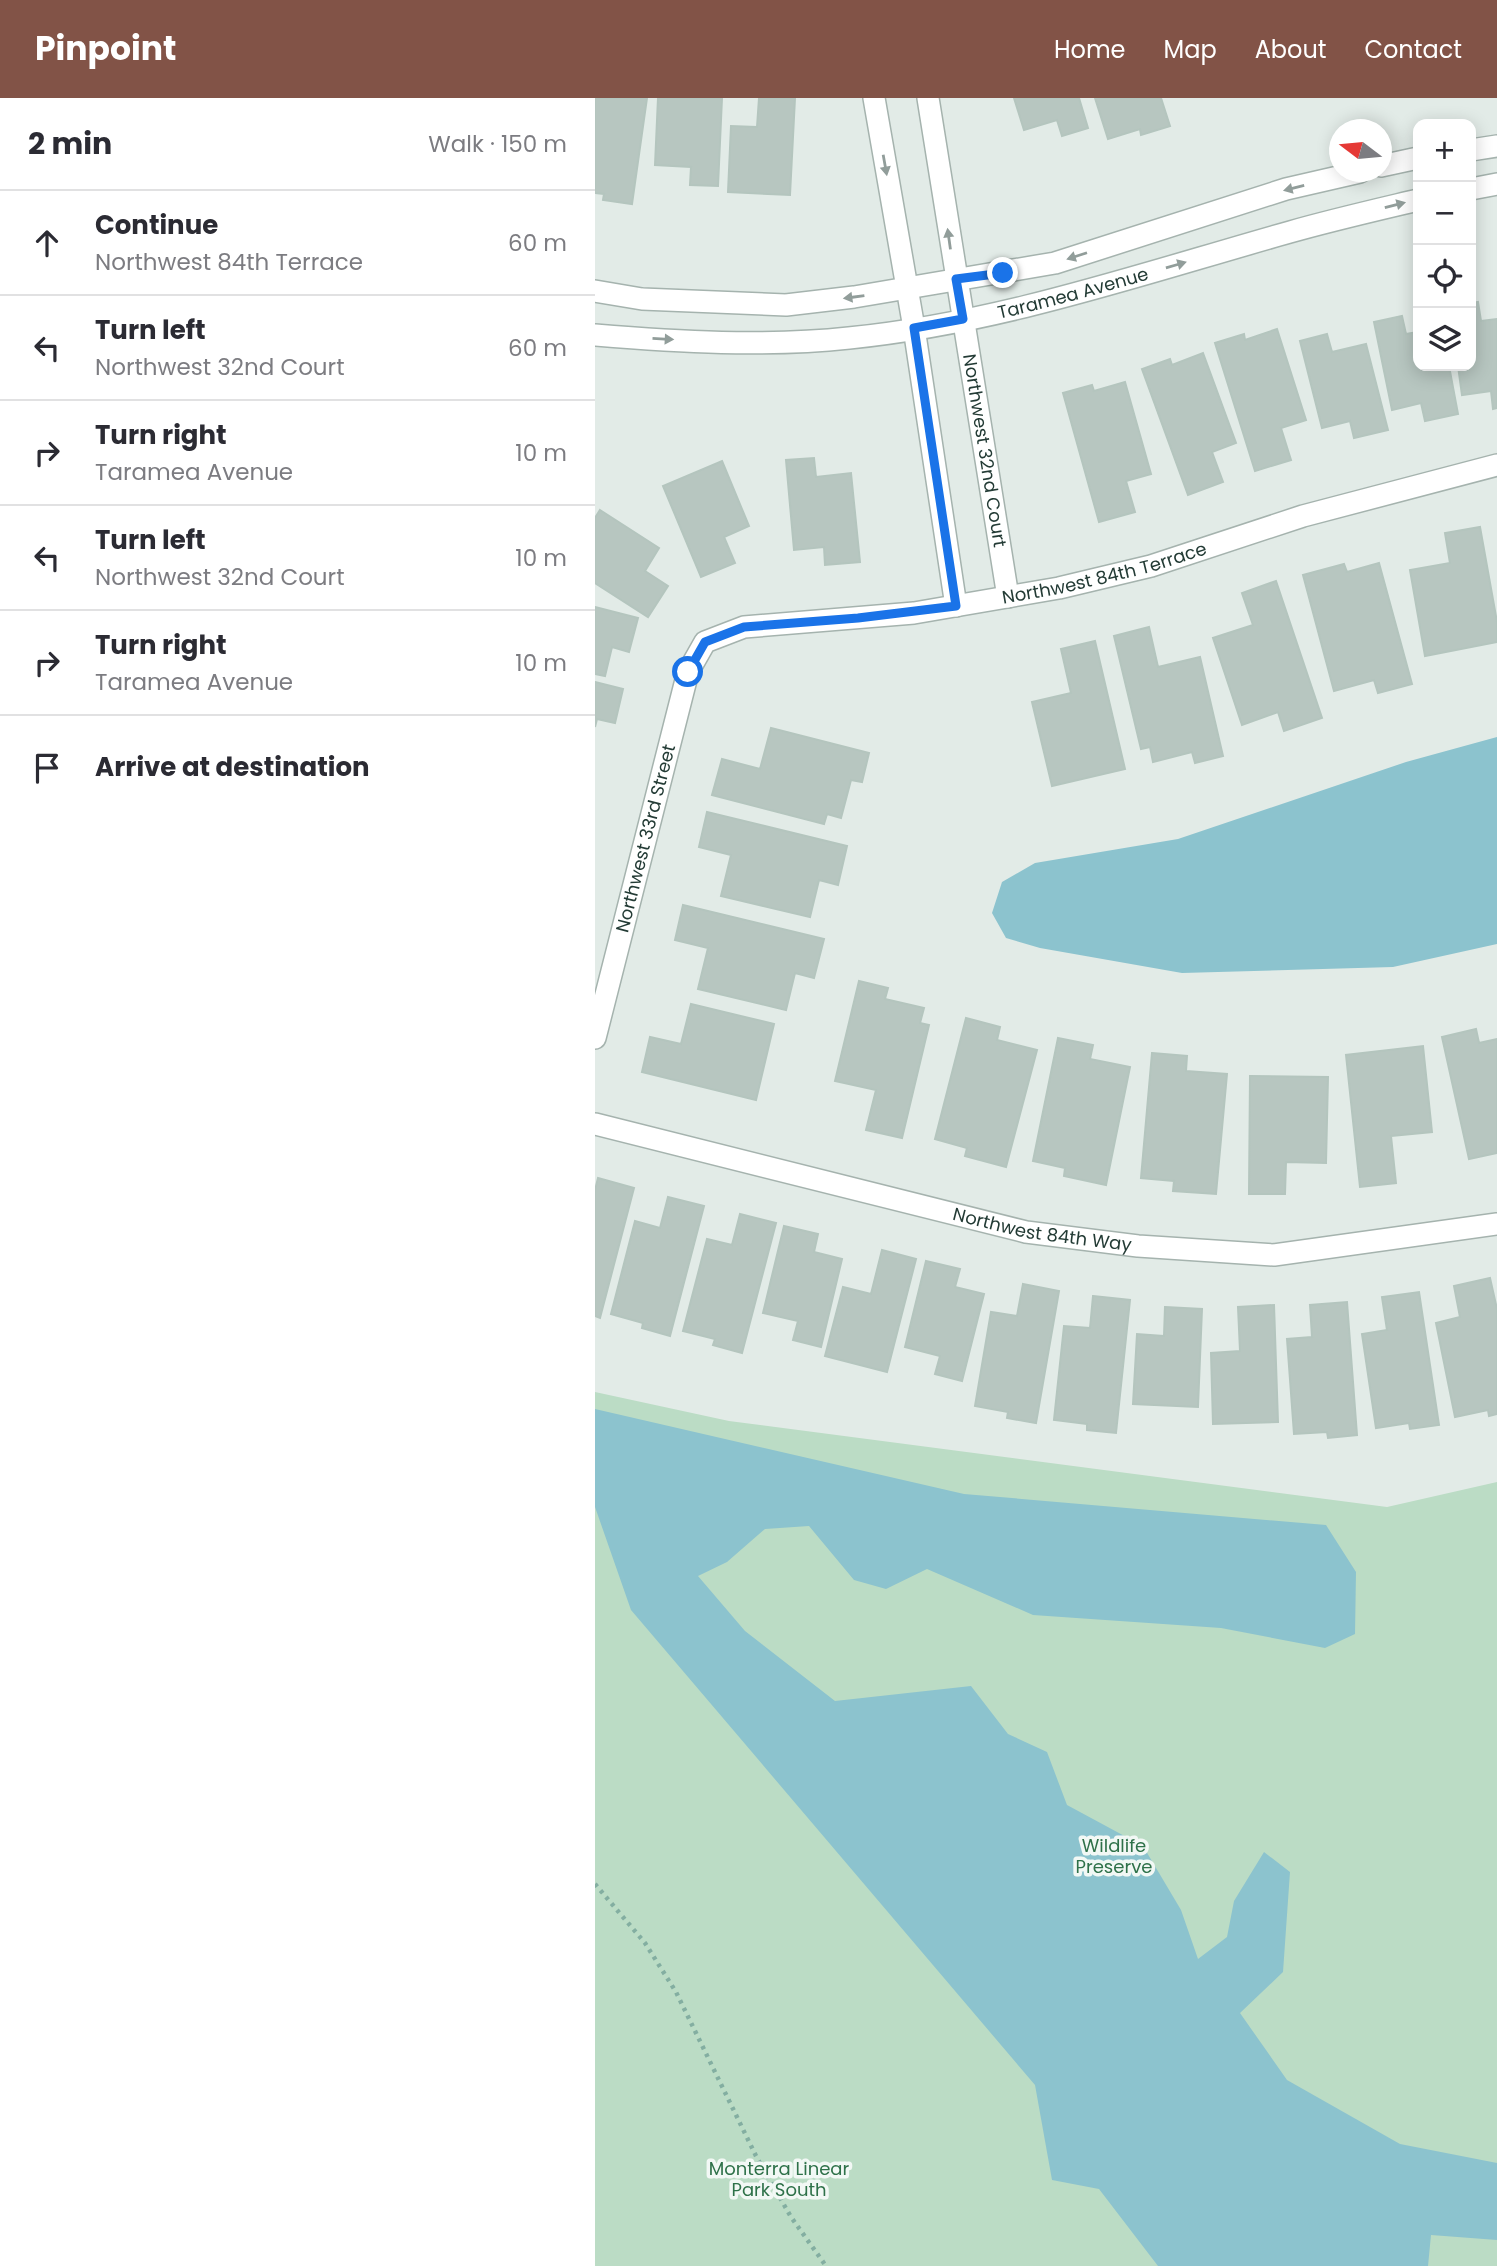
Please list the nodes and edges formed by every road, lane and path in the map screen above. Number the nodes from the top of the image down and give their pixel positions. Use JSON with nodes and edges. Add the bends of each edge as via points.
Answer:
{"nodes":[{"id":1,"x":874,"y":98,"type":"edge"},
{"id":2,"x":928,"y":98,"type":"edge"},
{"id":3,"x":1497,"y":146,"type":"edge"},
{"id":4,"x":1476,"y":149,"type":"edge"},
{"id":5,"x":1413,"y":159,"type":"edge"},
{"id":6,"x":1392,"y":164,"type":"edge"},
{"id":7,"x":1329,"y":179,"type":"edge"},
{"id":8,"x":1497,"y":184,"type":"edge"},
{"id":9,"x":1476,"y":188,"type":"edge"},
{"id":10,"x":1413,"y":201,"type":"edge"},
{"id":11,"x":956,"y":279,"type":"junction"},
{"id":12,"x":907,"y":288,"type":"junction"},
{"id":13,"x":595,"y":291,"type":"edge"},
{"id":14,"x":963,"y":319,"type":"junction"},
{"id":15,"x":914,"y":328,"type":"junction"},
{"id":16,"x":595,"y":335,"type":"edge"},
{"id":17,"x":1497,"y":465,"type":"edge"},
{"id":18,"x":1008,"y":597,"type":"junction"},
{"id":19,"x":956,"y":606,"type":"junction"},
{"id":20,"x":705,"y":642,"type":"joint"},
{"id":21,"x":595,"y":1038,"type":"edge"},
{"id":22,"x":595,"y":1124,"type":"edge"},
{"id":23,"x":1497,"y":1224,"type":"edge"},
{"id":24,"x":595,"y":1884,"type":"edge"},
{"id":25,"x":826,"y":2266,"type":"edge"}],
"edges":[{"from":1,"to":12,"type":"street","one_way":true},
{"from":11,"to":2,"type":"street","name":"Northwest 32nd Court","one_way":true},
{"from":3,"to":4,"type":"street"},
{"from":5,"to":6,"type":"street"},
{"from":7,"to":11,"type":"street","name":"Taramea Avenue","one_way":true,"via":[[1055,263]]},
{"from":8,"to":9,"type":"street"},
{"from":14,"to":10,"type":"street","name":"Taramea Avenue","one_way":true,"via":[[1052,302],[1293,231]]},
{"from":11,"to":12,"type":"street","name":"Taramea Avenue"},
{"from":11,"to":14,"type":"street","name":"Northwest 32nd Court"},
{"from":12,"to":13,"type":"street","name":"Taramea Avenue","one_way":true,"via":[[786,305],[642,299]]},
{"from":12,"to":15,"type":"street"},
{"from":14,"to":15,"type":"street","name":"Taramea Avenue"},
{"from":14,"to":18,"type":"street","name":"Northwest 32nd Court"},
{"from":16,"to":15,"type":"street","name":"Taramea Avenue","one_way":true,"via":[[718,342],[846,338]]},
{"from":15,"to":19,"type":"street"},
{"from":17,"to":18,"type":"street","name":"Northwest 84th Terrace","via":[[1303,516],[1151,566]]},
{"from":18,"to":19,"type":"street","name":"Northwest 84th Terrace"},
{"from":19,"to":20,"type":"street","name":"Northwest 84th Terrace","via":[[744,627]]},
{"from":20,"to":21,"type":"street","name":"Northwest 33rd Street","via":[[688,672]]},
{"from":22,"to":23,"type":"street","name":"Northwest 84th Way","via":[[1026,1232],[1138,1247],[1275,1255]]},
{"from":24,"to":25,"type":"path","via":[[645,1943],[676,1992],[756,2156]]}]}
